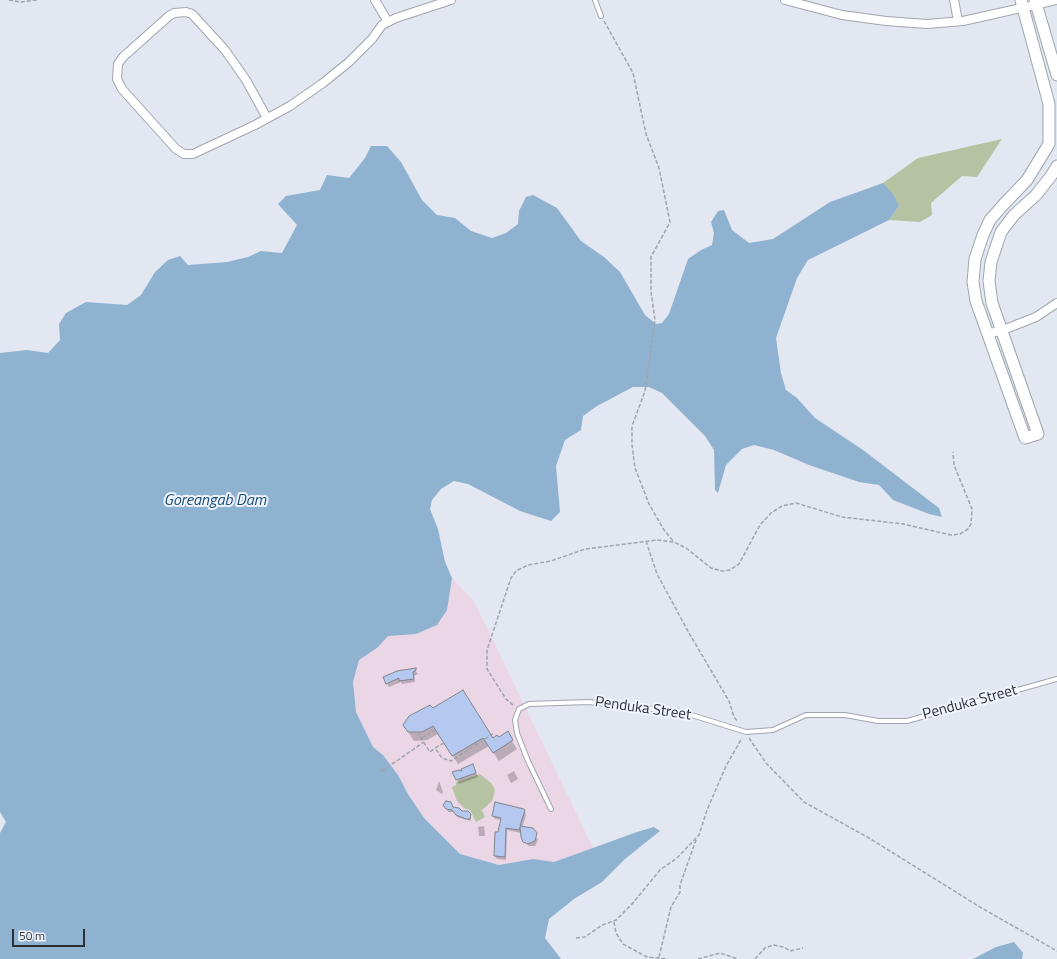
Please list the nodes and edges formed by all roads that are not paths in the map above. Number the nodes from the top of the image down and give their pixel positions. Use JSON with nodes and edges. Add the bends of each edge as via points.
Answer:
{"nodes":[{"id":1,"x":375,"y":0,"type":"edge"},
{"id":2,"x":451,"y":0,"type":"edge"},
{"id":3,"x":595,"y":0,"type":"edge"},
{"id":4,"x":954,"y":0,"type":"edge"},
{"id":5,"x":1057,"y":0,"type":"edge"},
{"id":6,"x":789,"y":1,"type":"edge"},
{"id":7,"x":1036,"y":2,"type":"edge"},
{"id":8,"x":1022,"y":4,"type":"edge"},
{"id":9,"x":601,"y":16,"type":"road end"},
{"id":10,"x":958,"y":21,"type":"junction"},
{"id":11,"x":388,"y":22,"type":"junction"},
{"id":12,"x":1057,"y":75,"type":"edge"},
{"id":13,"x":267,"y":118,"type":"junction"},
{"id":14,"x":1057,"y":166,"type":"edge"},
{"id":15,"x":1057,"y":303,"type":"edge"},
{"id":16,"x":1003,"y":330,"type":"junction"},
{"id":17,"x":987,"y":334,"type":"junction"},
{"id":18,"x":1057,"y":679,"type":"edge"},
{"id":19,"x":551,"y":809,"type":"dead end"}],
"edges":[{"from":1,"to":11,"type":"street"},
{"from":2,"to":11,"type":"street"},
{"from":3,"to":9,"type":"lane"},
{"from":4,"to":10,"type":"street"},
{"from":5,"to":7,"type":"street"},
{"from":6,"to":10,"type":"street","via":[[842,15],[886,21],[928,24]]},
{"from":7,"to":8,"type":"street"},
{"from":7,"to":12,"type":"street"},
{"from":8,"to":10,"type":"street"},
{"from":8,"to":17,"type":"street","via":[[1049,104],[1049,144],[1027,180],[995,214],[983,235],[975,259],[973,282],[976,301]]},
{"from":11,"to":13,"type":"street","via":[[382,25],[349,62],[323,83],[290,106]]},
{"from":13,"to":13,"type":"street","via":[[246,80],[225,50],[195,17],[186,12],[169,16],[118,64],[117,79],[122,90],[167,140],[184,154],[206,149]]},
{"from":14,"to":16,"type":"street","via":[[1036,195],[1014,215],[996,243],[989,282],[992,302]]},
{"from":15,"to":16,"type":"street","via":[[1036,317]]},
{"from":16,"to":17,"type":"street"},
{"from":16,"to":17,"type":"street","via":[[1038,434],[1025,438]]},
{"from":18,"to":19,"type":"lane","name":"Penduka Street","via":[[908,721],[806,715],[773,730],[746,732],[682,712],[588,702],[529,704],[519,709],[515,720],[521,744]]}]}
